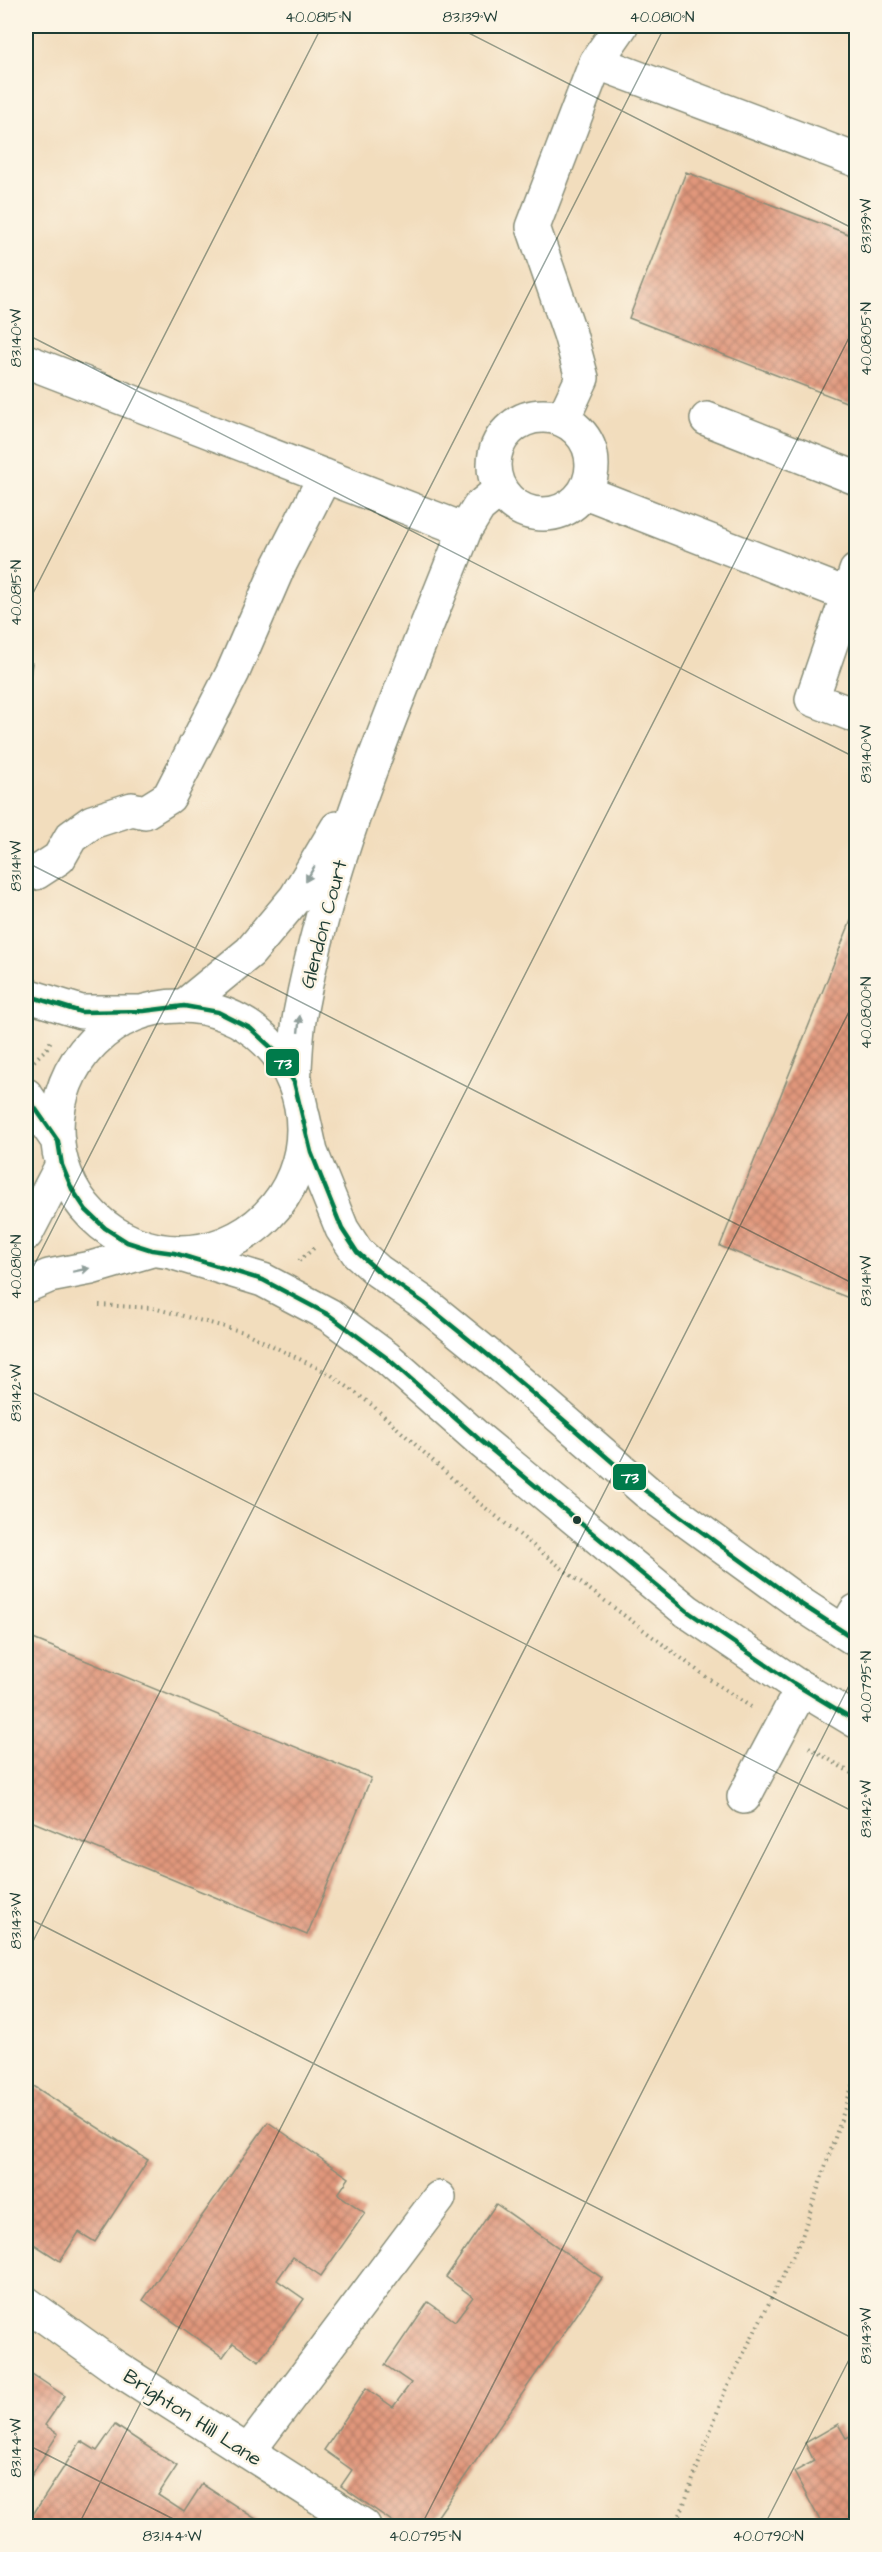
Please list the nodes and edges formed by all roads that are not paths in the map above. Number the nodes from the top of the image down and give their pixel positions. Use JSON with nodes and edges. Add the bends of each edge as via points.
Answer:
{"nodes":[{"id":1,"x":621,"y":26,"type":"edge"},
{"id":2,"x":596,"y":62,"type":"junction"},
{"id":3,"x":856,"y":160,"type":"edge"},
{"id":4,"x":26,"y":361,"type":"edge"},
{"id":5,"x":706,"y":419,"type":"dead end"},
{"id":6,"x":564,"y":420,"type":"junction"},
{"id":7,"x":325,"y":476,"type":"junction"},
{"id":8,"x":856,"y":478,"type":"edge"},
{"id":9,"x":500,"y":490,"type":"junction"},
{"id":10,"x":585,"y":492,"type":"junction"},
{"id":11,"x":465,"y":530,"type":"junction"},
{"id":12,"x":853,"y":588,"type":"edge"},
{"id":13,"x":856,"y":716,"type":"edge"},
{"id":14,"x":371,"y":769,"type":"junction"},
{"id":15,"x":26,"y":871,"type":"edge"},
{"id":16,"x":26,"y":995,"type":"edge"},
{"id":17,"x":184,"y":1006,"type":"junction"},
{"id":18,"x":144,"y":1011,"type":"junction"},
{"id":19,"x":27,"y":1080,"type":"edge"},
{"id":20,"x":294,"y":1082,"type":"junction"},
{"id":21,"x":303,"y":1116,"type":"junction"},
{"id":22,"x":60,"y":1153,"type":"junction"},
{"id":23,"x":26,"y":1234,"type":"edge"},
{"id":24,"x":163,"y":1251,"type":"junction"},
{"id":25,"x":26,"y":1286,"type":"edge"},
{"id":26,"x":852,"y":1628,"type":"edge"},
{"id":27,"x":802,"y":1688,"type":"junction"},
{"id":28,"x":856,"y":1721,"type":"edge"},
{"id":29,"x":744,"y":1797,"type":"dead end"},
{"id":30,"x":439,"y":2198,"type":"dead end"},
{"id":31,"x":26,"y":2303,"type":"edge"},
{"id":32,"x":248,"y":2452,"type":"junction"},
{"id":33,"x":364,"y":2526,"type":"edge"}],
"edges":[{"from":1,"to":2,"type":"main road"},
{"from":2,"to":3,"type":"main road"},
{"from":2,"to":6,"type":"main road","via":[[533,226],[582,378]]},
{"from":4,"to":7,"type":"main road"},
{"from":5,"to":8,"type":"main road"},
{"from":6,"to":9,"type":"main road","via":[[530,417],[504,435],[493,462]]},
{"from":6,"to":10,"type":"main road","via":[[578,429],[593,459],[592,476]]},
{"from":7,"to":11,"type":"main road"},
{"from":7,"to":15,"type":"main road","via":[[169,797],[145,812],[132,809],[92,822],[71,837],[59,858],[36,873]]},
{"from":9,"to":10,"type":"main road","via":[[510,503],[525,512],[542,515],[559,513]]},
{"from":9,"to":11,"type":"main road","name":"Glendon Court","via":[[479,507]]},
{"from":10,"to":12,"type":"main road"},
{"from":11,"to":14,"type":"main road","name":"Glendon Court"},
{"from":12,"to":13,"type":"main road","via":[[812,699]]},
{"from":14,"to":17,"type":"main road","name":"Glendon Court","one_way":true,"via":[[296,897],[249,952]]},
{"from":20,"to":14,"type":"main road","name":"Glendon Court","one_way":true,"via":[[300,1016],[315,946]]},
{"from":16,"to":18,"type":"main road","via":[[81,1012]]},
{"from":17,"to":18,"type":"main road"},
{"from":17,"to":20,"type":"main road","via":[[218,1012],[250,1028],[276,1052]]},
{"from":18,"to":22,"type":"main road","via":[[102,1034],[71,1071],[57,1118]]},
{"from":19,"to":22,"type":"main road"},
{"from":20,"to":21,"type":"main road"},
{"from":21,"to":24,"type":"main road","via":[[298,1163],[277,1204],[261,1221],[242,1236],[220,1245],[197,1251]]},
{"from":21,"to":26,"type":"main road","via":[[311,1152],[342,1229],[357,1252],[494,1360],[647,1492],[801,1604]]},
{"from":22,"to":23,"type":"main road"},
{"from":22,"to":24,"type":"main road","via":[[72,1189],[86,1210],[127,1242]]},
{"from":25,"to":24,"type":"main road","one_way":true,"via":[[49,1276]]},
{"from":24,"to":27,"type":"main road","via":[[263,1280],[329,1315],[387,1358],[687,1611]]},
{"from":27,"to":28,"type":"main road"},
{"from":27,"to":29,"type":"main road"},
{"from":30,"to":32,"type":"main road"},
{"from":31,"to":32,"type":"main road","name":"Brighton Hill Lane","via":[[115,2367]]},
{"from":32,"to":33,"type":"main road","name":"Brighton Hill Lane"}]}
